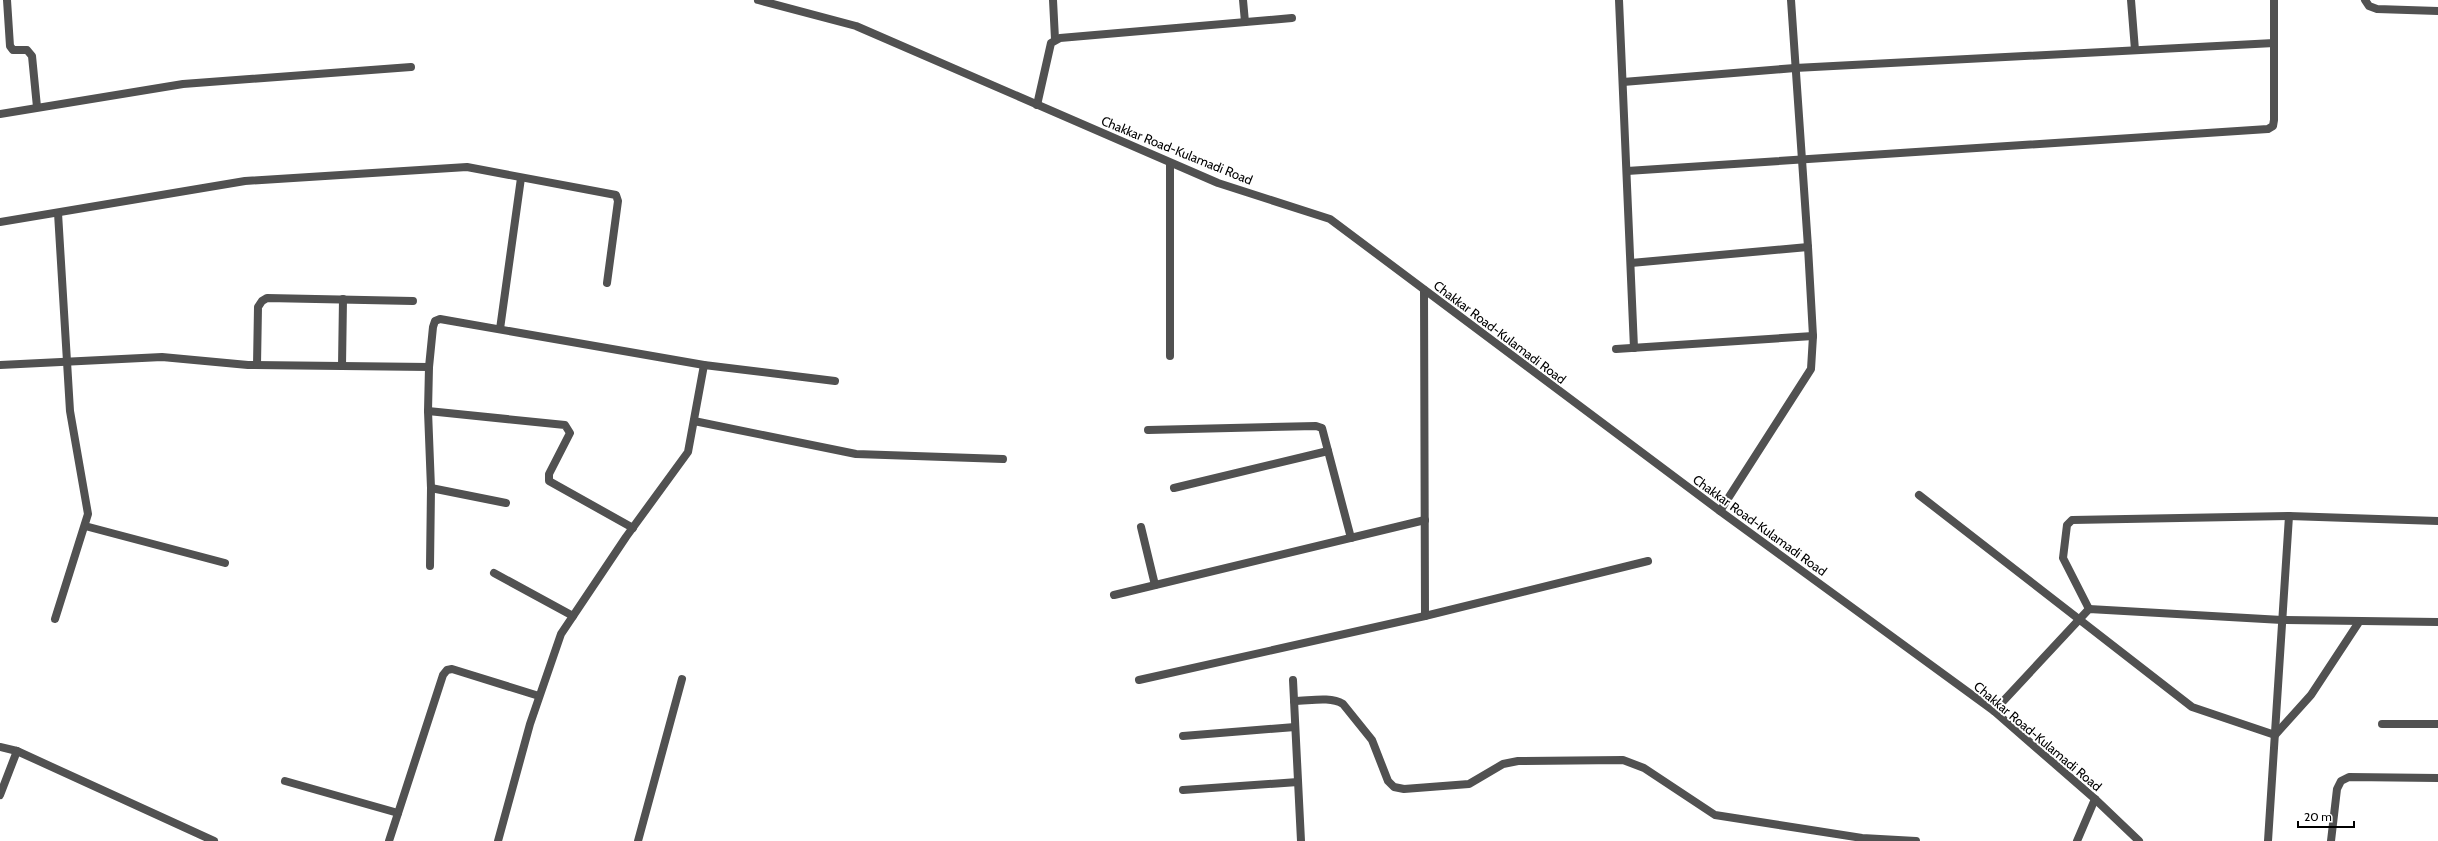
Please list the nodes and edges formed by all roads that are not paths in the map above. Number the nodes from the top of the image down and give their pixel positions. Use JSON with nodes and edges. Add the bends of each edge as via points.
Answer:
{"nodes":[{"id":1,"x":7,"y":0,"type":"edge"},
{"id":2,"x":758,"y":0,"type":"edge"},
{"id":3,"x":1053,"y":0,"type":"edge"},
{"id":4,"x":1243,"y":0,"type":"edge"},
{"id":5,"x":1619,"y":0,"type":"edge"},
{"id":6,"x":1791,"y":0,"type":"edge"},
{"id":7,"x":2131,"y":0,"type":"edge"},
{"id":8,"x":2274,"y":0,"type":"edge"},
{"id":9,"x":2365,"y":0,"type":"edge"},
{"id":10,"x":2438,"y":11,"type":"edge"},
{"id":11,"x":1292,"y":18,"type":"dead end"},
{"id":12,"x":1245,"y":22,"type":"junction"},
{"id":13,"x":9,"y":27,"type":"junction"},
{"id":14,"x":0,"y":28,"type":"edge"},
{"id":15,"x":1055,"y":39,"type":"junction"},
{"id":16,"x":2274,"y":43,"type":"junction"},
{"id":17,"x":2135,"y":50,"type":"junction"},
{"id":18,"x":411,"y":67,"type":"dead end"},
{"id":19,"x":1796,"y":68,"type":"junction"},
{"id":20,"x":1623,"y":82,"type":"junction"},
{"id":21,"x":1037,"y":105,"type":"junction"},
{"id":22,"x":37,"y":107,"type":"junction"},
{"id":23,"x":0,"y":114,"type":"edge"},
{"id":24,"x":1803,"y":160,"type":"junction"},
{"id":25,"x":1170,"y":163,"type":"junction"},
{"id":26,"x":1627,"y":171,"type":"junction"},
{"id":27,"x":521,"y":178,"type":"junction"},
{"id":28,"x":58,"y":213,"type":"junction"},
{"id":29,"x":0,"y":222,"type":"edge"},
{"id":30,"x":1808,"y":247,"type":"junction"},
{"id":31,"x":1630,"y":263,"type":"junction"},
{"id":32,"x":607,"y":283,"type":"dead end"},
{"id":33,"x":1424,"y":290,"type":"junction"},
{"id":34,"x":343,"y":299,"type":"junction"},
{"id":35,"x":412,"y":301,"type":"dead end"},
{"id":36,"x":500,"y":329,"type":"junction"},
{"id":37,"x":1813,"y":336,"type":"junction"},
{"id":38,"x":1634,"y":348,"type":"junction"},
{"id":39,"x":1616,"y":349,"type":"dead end"},
{"id":40,"x":1170,"y":356,"type":"dead end"},
{"id":41,"x":68,"y":360,"type":"junction"},
{"id":42,"x":0,"y":365,"type":"edge"},
{"id":43,"x":256,"y":365,"type":"junction"},
{"id":44,"x":704,"y":365,"type":"junction"},
{"id":45,"x":342,"y":366,"type":"junction"},
{"id":46,"x":426,"y":368,"type":"junction"},
{"id":47,"x":835,"y":381,"type":"dead end"},
{"id":48,"x":428,"y":411,"type":"junction"},
{"id":49,"x":694,"y":421,"type":"junction"},
{"id":50,"x":1148,"y":430,"type":"dead end"},
{"id":51,"x":1328,"y":451,"type":"junction"},
{"id":52,"x":1003,"y":459,"type":"dead end"},
{"id":53,"x":431,"y":488,"type":"junction"},
{"id":54,"x":1174,"y":488,"type":"dead end"},
{"id":55,"x":1919,"y":495,"type":"dead end"},
{"id":56,"x":506,"y":503,"type":"dead end"},
{"id":57,"x":1720,"y":510,"type":"junction"},
{"id":58,"x":2289,"y":516,"type":"junction"},
{"id":59,"x":1425,"y":520,"type":"junction"},
{"id":60,"x":2438,"y":522,"type":"edge"},
{"id":61,"x":85,"y":526,"type":"junction"},
{"id":62,"x":1141,"y":526,"type":"dead end"},
{"id":63,"x":633,"y":528,"type":"junction"},
{"id":64,"x":1351,"y":538,"type":"junction"},
{"id":65,"x":1648,"y":561,"type":"dead end"},
{"id":66,"x":225,"y":563,"type":"dead end"},
{"id":67,"x":430,"y":566,"type":"dead end"},
{"id":68,"x":494,"y":573,"type":"dead end"},
{"id":69,"x":1155,"y":585,"type":"junction"},
{"id":70,"x":1114,"y":595,"type":"dead end"},
{"id":71,"x":2089,"y":609,"type":"junction"},
{"id":72,"x":573,"y":616,"type":"junction"},
{"id":73,"x":1425,"y":616,"type":"junction"},
{"id":74,"x":2080,"y":618,"type":"junction"},
{"id":75,"x":55,"y":619,"type":"dead end"},
{"id":76,"x":2282,"y":620,"type":"junction"},
{"id":77,"x":2359,"y":622,"type":"junction"},
{"id":78,"x":2438,"y":622,"type":"edge"},
{"id":79,"x":682,"y":679,"type":"dead end"},
{"id":80,"x":1139,"y":680,"type":"dead end"},
{"id":81,"x":1293,"y":680,"type":"dead end"},
{"id":82,"x":539,"y":696,"type":"junction"},
{"id":83,"x":1294,"y":701,"type":"junction"},
{"id":84,"x":1994,"y":712,"type":"junction"},
{"id":85,"x":2382,"y":724,"type":"dead end"},
{"id":86,"x":2438,"y":724,"type":"edge"},
{"id":87,"x":1295,"y":727,"type":"junction"},
{"id":88,"x":1183,"y":736,"type":"dead end"},
{"id":89,"x":2275,"y":736,"type":"junction"},
{"id":90,"x":0,"y":747,"type":"edge"},
{"id":91,"x":17,"y":751,"type":"junction"},
{"id":92,"x":2438,"y":778,"type":"edge"},
{"id":93,"x":285,"y":781,"type":"dead end"},
{"id":94,"x":1298,"y":782,"type":"junction"},
{"id":95,"x":1183,"y":790,"type":"dead end"},
{"id":96,"x":0,"y":795,"type":"edge"},
{"id":97,"x":2095,"y":799,"type":"junction"},
{"id":98,"x":398,"y":813,"type":"junction"},
{"id":99,"x":1862,"y":838,"type":"junction"},
{"id":100,"x":214,"y":841,"type":"edge"},
{"id":101,"x":389,"y":841,"type":"edge"},
{"id":102,"x":498,"y":841,"type":"edge"},
{"id":103,"x":638,"y":841,"type":"edge"},
{"id":104,"x":1301,"y":841,"type":"edge"},
{"id":105,"x":1850,"y":841,"type":"edge"},
{"id":106,"x":1916,"y":841,"type":"edge"},
{"id":107,"x":2077,"y":841,"type":"edge"},
{"id":108,"x":2139,"y":841,"type":"edge"},
{"id":109,"x":2268,"y":841,"type":"edge"},
{"id":110,"x":2331,"y":841,"type":"edge"}],
"edges":[{"from":1,"to":13,"type":"street"},
{"from":2,"to":21,"type":"street","name":"Chakkar Road-Kulamadi Road","via":[[856,26]]},
{"from":3,"to":15,"type":"street"},
{"from":4,"to":12,"type":"street"},
{"from":5,"to":20,"type":"street"},
{"from":6,"to":19,"type":"street"},
{"from":7,"to":17,"type":"street"},
{"from":8,"to":16,"type":"street"},
{"from":9,"to":10,"type":"street","via":[[2369,6],[2377,9]]},
{"from":11,"to":12,"type":"street"},
{"from":12,"to":15,"type":"street"},
{"from":13,"to":14,"type":"street"},
{"from":13,"to":22,"type":"street","via":[[12,50],[31,52]]},
{"from":15,"to":21,"type":"street","via":[[1051,44]]},
{"from":16,"to":17,"type":"street"},
{"from":16,"to":24,"type":"street","via":[[2274,120],[2273,126],[2268,129]]},
{"from":17,"to":19,"type":"street"},
{"from":18,"to":22,"type":"street","via":[[183,84]]},
{"from":19,"to":20,"type":"street"},
{"from":19,"to":24,"type":"street"},
{"from":20,"to":26,"type":"street"},
{"from":21,"to":25,"type":"street","name":"Chakkar Road-Kulamadi Road"},
{"from":22,"to":23,"type":"street"},
{"from":24,"to":26,"type":"street"},
{"from":24,"to":30,"type":"street"},
{"from":25,"to":33,"type":"street","name":"Chakkar Road-Kulamadi Road","via":[[1218,183],[1330,219]]},
{"from":25,"to":40,"type":"street"},
{"from":26,"to":31,"type":"street"},
{"from":27,"to":28,"type":"street","via":[[467,167],[245,181]]},
{"from":27,"to":32,"type":"street","via":[[616,195],[618,201]]},
{"from":27,"to":36,"type":"street"},
{"from":28,"to":29,"type":"street"},
{"from":28,"to":41,"type":"street"},
{"from":30,"to":31,"type":"street"},
{"from":30,"to":37,"type":"street"},
{"from":31,"to":38,"type":"street"},
{"from":33,"to":57,"type":"street","name":"Chakkar Road-Kulamadi Road"},
{"from":33,"to":59,"type":"street"},
{"from":34,"to":35,"type":"street"},
{"from":34,"to":43,"type":"street","via":[[267,298],[262,301],[258,307]]},
{"from":34,"to":45,"type":"street"},
{"from":36,"to":44,"type":"street"},
{"from":36,"to":46,"type":"street","via":[[446,319],[435,321]]},
{"from":37,"to":38,"type":"street"},
{"from":37,"to":57,"type":"street","via":[[1811,369]]},
{"from":38,"to":39,"type":"street"},
{"from":41,"to":42,"type":"street"},
{"from":41,"to":43,"type":"street","via":[[162,357]]},
{"from":41,"to":61,"type":"street","via":[[70,411],[87,503]]},
{"from":43,"to":45,"type":"street"},
{"from":44,"to":47,"type":"street"},
{"from":44,"to":49,"type":"street"},
{"from":45,"to":46,"type":"street"},
{"from":46,"to":48,"type":"street"},
{"from":48,"to":53,"type":"street"},
{"from":48,"to":63,"type":"street","via":[[564,425],[570,433],[548,474],[549,481]]},
{"from":49,"to":52,"type":"street","via":[[856,454]]},
{"from":49,"to":63,"type":"street","via":[[685,458]]},
{"from":50,"to":51,"type":"street","via":[[1316,426],[1322,428]]},
{"from":51,"to":54,"type":"street"},
{"from":51,"to":64,"type":"street"},
{"from":53,"to":56,"type":"street"},
{"from":53,"to":67,"type":"street"},
{"from":55,"to":74,"type":"street"},
{"from":57,"to":84,"type":"street","name":"Chakkar Road-Kulamadi Road"},
{"from":58,"to":60,"type":"street"},
{"from":58,"to":71,"type":"street","via":[[2072,520],[2067,524],[2063,558]]},
{"from":58,"to":76,"type":"street"},
{"from":59,"to":64,"type":"street"},
{"from":59,"to":73,"type":"street"},
{"from":61,"to":66,"type":"street"},
{"from":61,"to":75,"type":"street"},
{"from":62,"to":69,"type":"street"},
{"from":63,"to":72,"type":"street"},
{"from":64,"to":69,"type":"street"},
{"from":65,"to":73,"type":"street"},
{"from":68,"to":72,"type":"street"},
{"from":69,"to":70,"type":"street"},
{"from":71,"to":74,"type":"street"},
{"from":71,"to":76,"type":"street"},
{"from":72,"to":82,"type":"street","via":[[561,634]]},
{"from":73,"to":80,"type":"street"},
{"from":74,"to":84,"type":"street"},
{"from":74,"to":89,"type":"street","via":[[2192,707]]},
{"from":76,"to":77,"type":"street"},
{"from":76,"to":89,"type":"street"},
{"from":77,"to":78,"type":"street"},
{"from":77,"to":89,"type":"street","via":[[2311,695]]},
{"from":79,"to":103,"type":"street"},
{"from":81,"to":83,"type":"street"},
{"from":82,"to":98,"type":"street","via":[[452,669],[447,670],[443,674]]},
{"from":82,"to":102,"type":"street"},
{"from":83,"to":87,"type":"street"},
{"from":83,"to":99,"type":"street","via":[[1338,700],[1343,704],[1372,740],[1388,781],[1394,787],[1404,789],[1469,784],[1503,764],[1518,761],[1624,760],[1644,768],[1716,815]]},
{"from":84,"to":97,"type":"street","name":"Chakkar Road-Kulamadi Road"},
{"from":85,"to":86,"type":"street"},
{"from":87,"to":88,"type":"street"},
{"from":87,"to":94,"type":"street"},
{"from":89,"to":109,"type":"street"},
{"from":90,"to":91,"type":"street"},
{"from":91,"to":96,"type":"street"},
{"from":91,"to":100,"type":"street"},
{"from":92,"to":110,"type":"street","via":[[2349,777],[2341,781],[2337,788]]},
{"from":93,"to":98,"type":"street"},
{"from":94,"to":95,"type":"street"},
{"from":94,"to":104,"type":"street"},
{"from":97,"to":107,"type":"street"},
{"from":97,"to":108,"type":"street","name":"Chakkar Road-Kulamadi Road"},
{"from":98,"to":101,"type":"street"},
{"from":99,"to":105,"type":"street"},
{"from":99,"to":106,"type":"street"}]}
